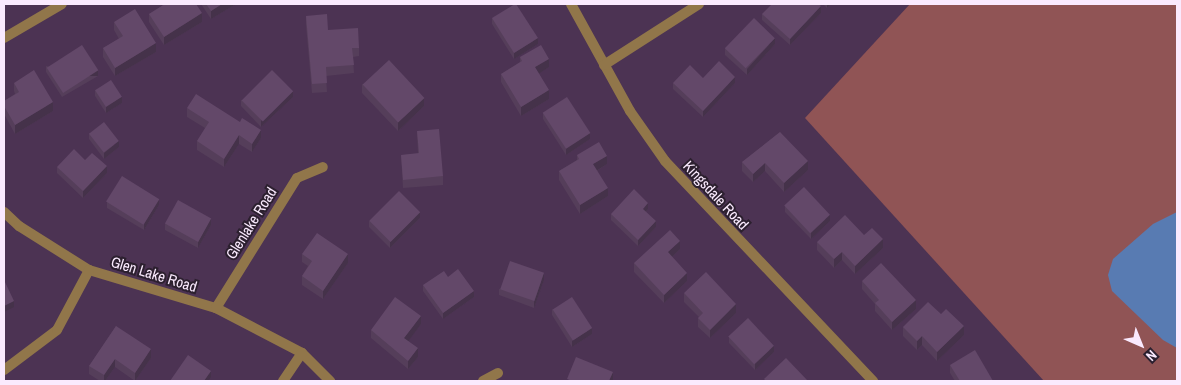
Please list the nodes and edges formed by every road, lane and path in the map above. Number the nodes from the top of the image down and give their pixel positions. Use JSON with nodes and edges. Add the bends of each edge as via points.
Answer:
{"nodes":[{"id":1,"x":62,"y":4,"type":"edge"},
{"id":2,"x":571,"y":4,"type":"edge"},
{"id":3,"x":699,"y":4,"type":"edge"},
{"id":4,"x":4,"y":38,"type":"edge"},
{"id":5,"x":604,"y":65,"type":"junction"},
{"id":6,"x":323,"y":166,"type":"dead end"},
{"id":7,"x":4,"y":212,"type":"edge"},
{"id":8,"x":89,"y":270,"type":"junction"},
{"id":9,"x":216,"y":308,"type":"junction"},
{"id":10,"x":302,"y":353,"type":"junction"},
{"id":11,"x":4,"y":370,"type":"edge"},
{"id":12,"x":498,"y":373,"type":"dead end"},
{"id":13,"x":283,"y":381,"type":"edge"},
{"id":14,"x":330,"y":381,"type":"edge"},
{"id":15,"x":483,"y":381,"type":"edge"},
{"id":16,"x":872,"y":381,"type":"edge"}],
"edges":[{"from":1,"to":4,"type":"street"},
{"from":2,"to":5,"type":"street","name":"Kingsdale Road"},
{"from":3,"to":5,"type":"street"},
{"from":5,"to":16,"type":"street","name":"Kingsdale Road","via":[[648,138],[686,186]]},
{"from":6,"to":9,"type":"street","name":"Glenlake Road","via":[[297,178]]},
{"from":7,"to":8,"type":"street","name":"Glen Lake Road","via":[[19,226]]},
{"from":8,"to":9,"type":"street","name":"Glen Lake Road"},
{"from":8,"to":11,"type":"street","via":[[58,330]]},
{"from":9,"to":10,"type":"street","name":"Glen Lake Road"},
{"from":10,"to":13,"type":"street"},
{"from":10,"to":14,"type":"street","name":"Glen Lake Road"},
{"from":12,"to":15,"type":"street"}]}
